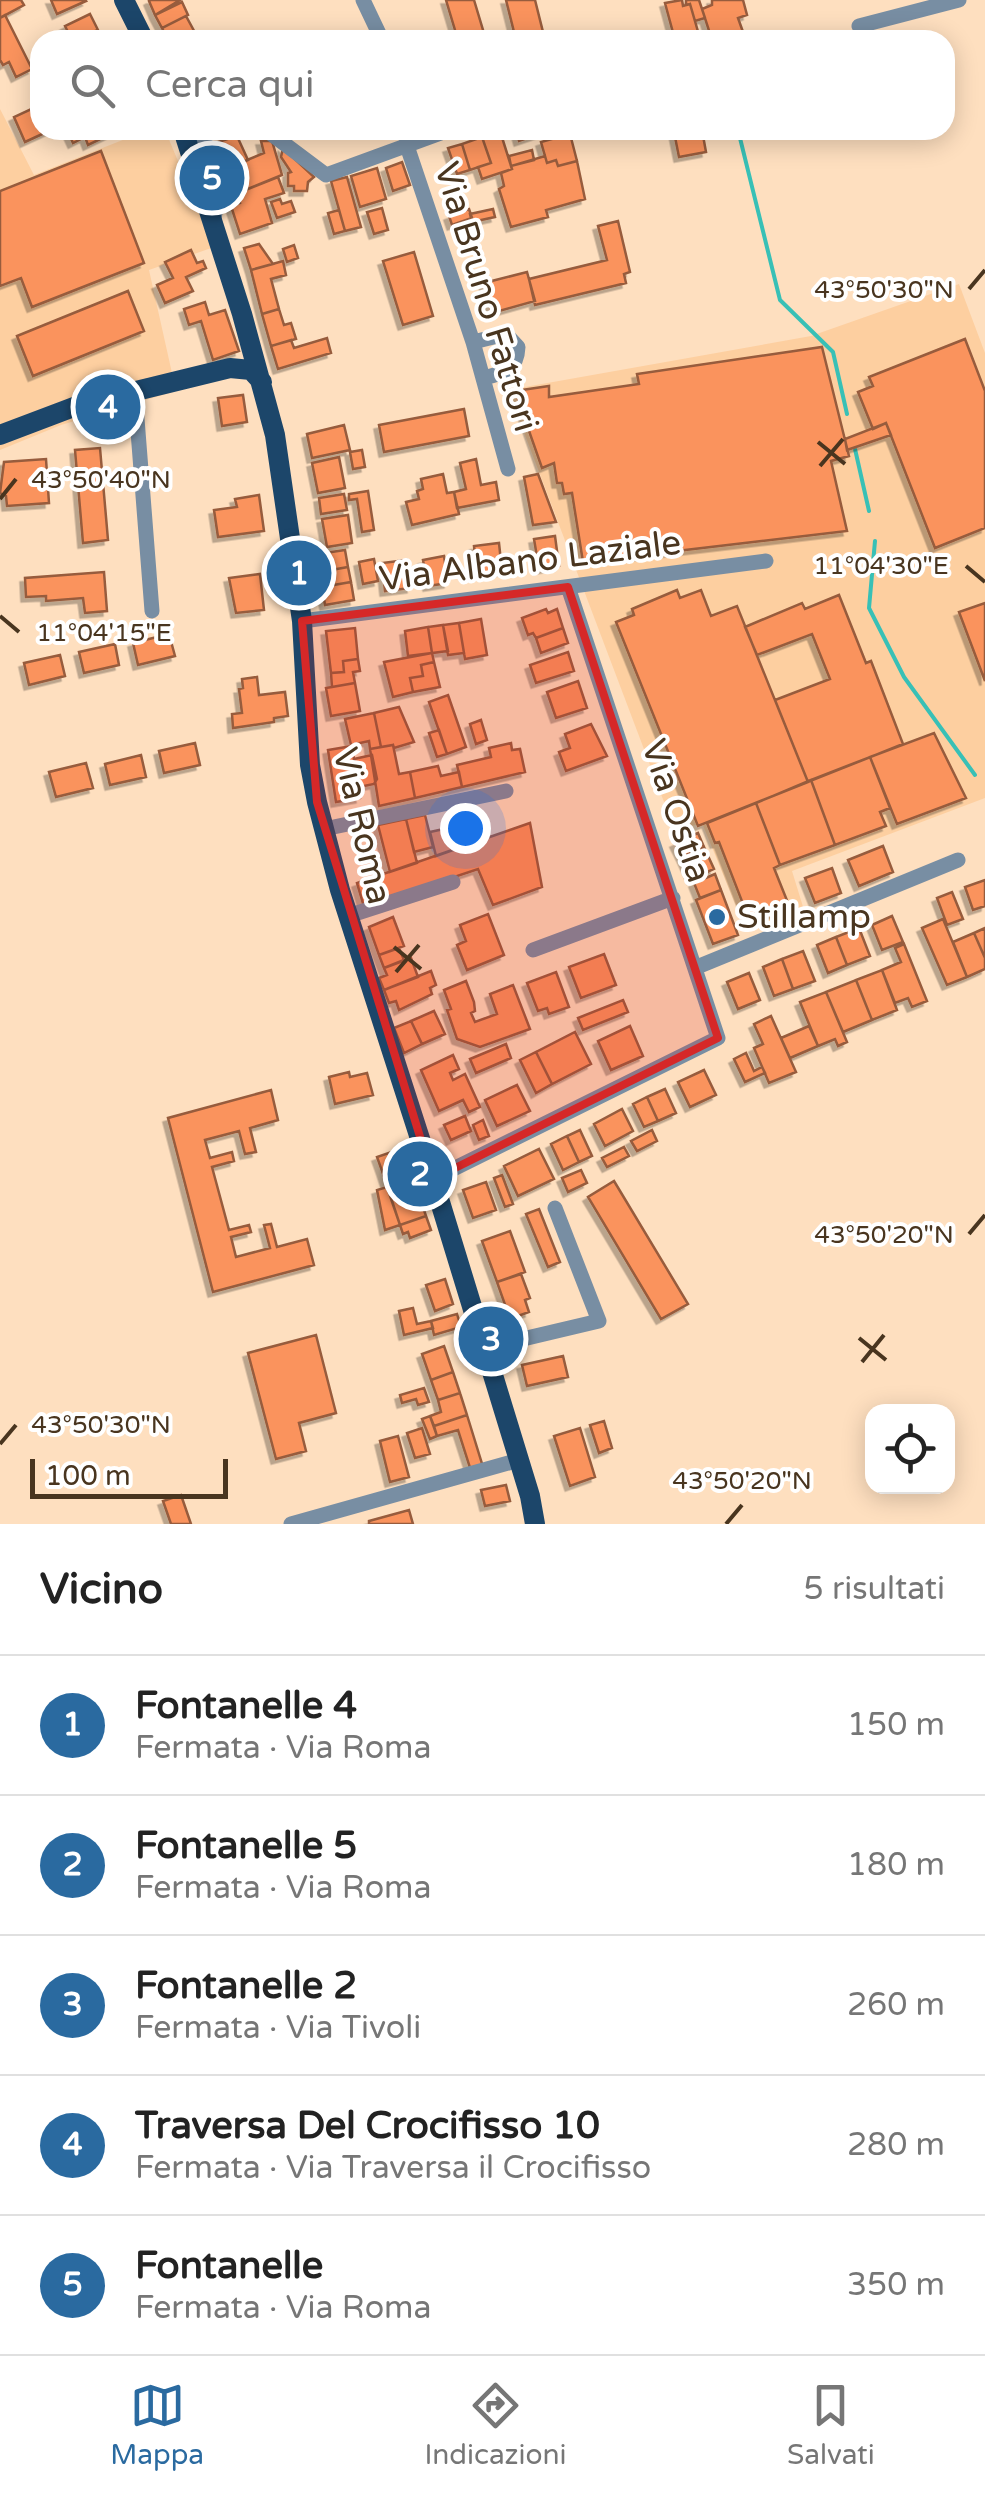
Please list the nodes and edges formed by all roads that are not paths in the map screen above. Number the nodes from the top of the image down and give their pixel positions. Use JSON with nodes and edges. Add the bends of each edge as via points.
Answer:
{"nodes":[{"id":1,"x":124,"y":0,"type":"edge"},
{"id":2,"x":363,"y":0,"type":"edge"},
{"id":3,"x":959,"y":0,"type":"edge"},
{"id":4,"x":859,"y":26,"type":"dead end"},
{"id":5,"x":139,"y":30,"type":"edge"},
{"id":6,"x":377,"y":30,"type":"edge"},
{"id":7,"x":191,"y":140,"type":"edge"},
{"id":8,"x":279,"y":140,"type":"edge"},
{"id":9,"x":412,"y":140,"type":"edge"},
{"id":10,"x":406,"y":144,"type":"junction"},
{"id":11,"x":249,"y":336,"type":"junction"},
{"id":12,"x":473,"y":342,"type":"junction"},
{"id":13,"x":230,"y":368,"type":"junction"},
{"id":14,"x":484,"y":378,"type":"junction"},
{"id":15,"x":263,"y":384,"type":"junction"},
{"id":16,"x":135,"y":394,"type":"junction"},
{"id":17,"x":0,"y":436,"type":"edge"},
{"id":18,"x":508,"y":469,"type":"dead end"},
{"id":19,"x":766,"y":561,"type":"dead end"},
{"id":20,"x":568,"y":587,"type":"junction"},
{"id":21,"x":152,"y":610,"type":"dead end"},
{"id":22,"x":302,"y":620,"type":"junction"},
{"id":23,"x":506,"y":791,"type":"dead end"},
{"id":24,"x":324,"y":829,"type":"junction"},
{"id":25,"x":958,"y":860,"type":"dead end"},
{"id":26,"x":453,"y":882,"type":"dead end"},
{"id":27,"x":674,"y":898,"type":"junction"},
{"id":28,"x":348,"y":916,"type":"junction"},
{"id":29,"x":533,"y":950,"type":"dead end"},
{"id":30,"x":696,"y":967,"type":"junction"},
{"id":31,"x":434,"y":1179,"type":"junction"},
{"id":32,"x":555,"y":1208,"type":"dead end"},
{"id":33,"x":485,"y":1348,"type":"junction"},
{"id":34,"x":519,"y":1460,"type":"junction"},
{"id":35,"x":291,"y":1524,"type":"edge"},
{"id":36,"x":535,"y":1524,"type":"edge"}],
"edges":[{"from":1,"to":5,"type":"main road"},
{"from":2,"to":6,"type":"street"},
{"from":3,"to":4,"type":"street"},
{"from":7,"to":11,"type":"main road","name":"Via Roma"},
{"from":8,"to":10,"type":"street","via":[[326,175]]},
{"from":9,"to":10,"type":"street"},
{"from":10,"to":12,"type":"street","name":"Via Bruno Fattori"},
{"from":11,"to":13,"type":"main road","via":[[247,352]]},
{"from":11,"to":15,"type":"main road","name":"Via Roma"},
{"from":12,"to":14,"type":"street","name":"Via Bruno Fattori"},
{"from":12,"to":14,"type":"street","via":[[506,334],[518,347],[509,371]]},
{"from":13,"to":15,"type":"main road","via":[[252,370]]},
{"from":13,"to":16,"type":"main road"},
{"from":14,"to":18,"type":"street","name":"Via Bruno Fattori"},
{"from":15,"to":22,"type":"main road","name":"Via Roma"},
{"from":16,"to":17,"type":"main road","via":[[80,405]]},
{"from":16,"to":21,"type":"street"},
{"from":19,"to":20,"type":"street","name":"Via Albano Laziale"},
{"from":20,"to":22,"type":"street","name":"Via Albano Laziale"},
{"from":20,"to":27,"type":"street","name":"Via Ostia"},
{"from":22,"to":24,"type":"main road","name":"Via Roma","via":[[310,764]]},
{"from":23,"to":24,"type":"street"},
{"from":24,"to":28,"type":"main road","name":"Via Roma"},
{"from":25,"to":30,"type":"street"},
{"from":26,"to":28,"type":"street"},
{"from":27,"to":29,"type":"street"},
{"from":27,"to":30,"type":"street","name":"Via Ostia"},
{"from":28,"to":31,"type":"main road","name":"Via Roma"},
{"from":30,"to":31,"type":"street","name":"Via Ostia","via":[[718,1038]]},
{"from":31,"to":33,"type":"main road","name":"Via Roma"},
{"from":32,"to":33,"type":"street","via":[[599,1322]]},
{"from":33,"to":34,"type":"main road","name":"Via Roma"},
{"from":34,"to":35,"type":"street"},
{"from":34,"to":36,"type":"main road","name":"Via Roma"}]}
